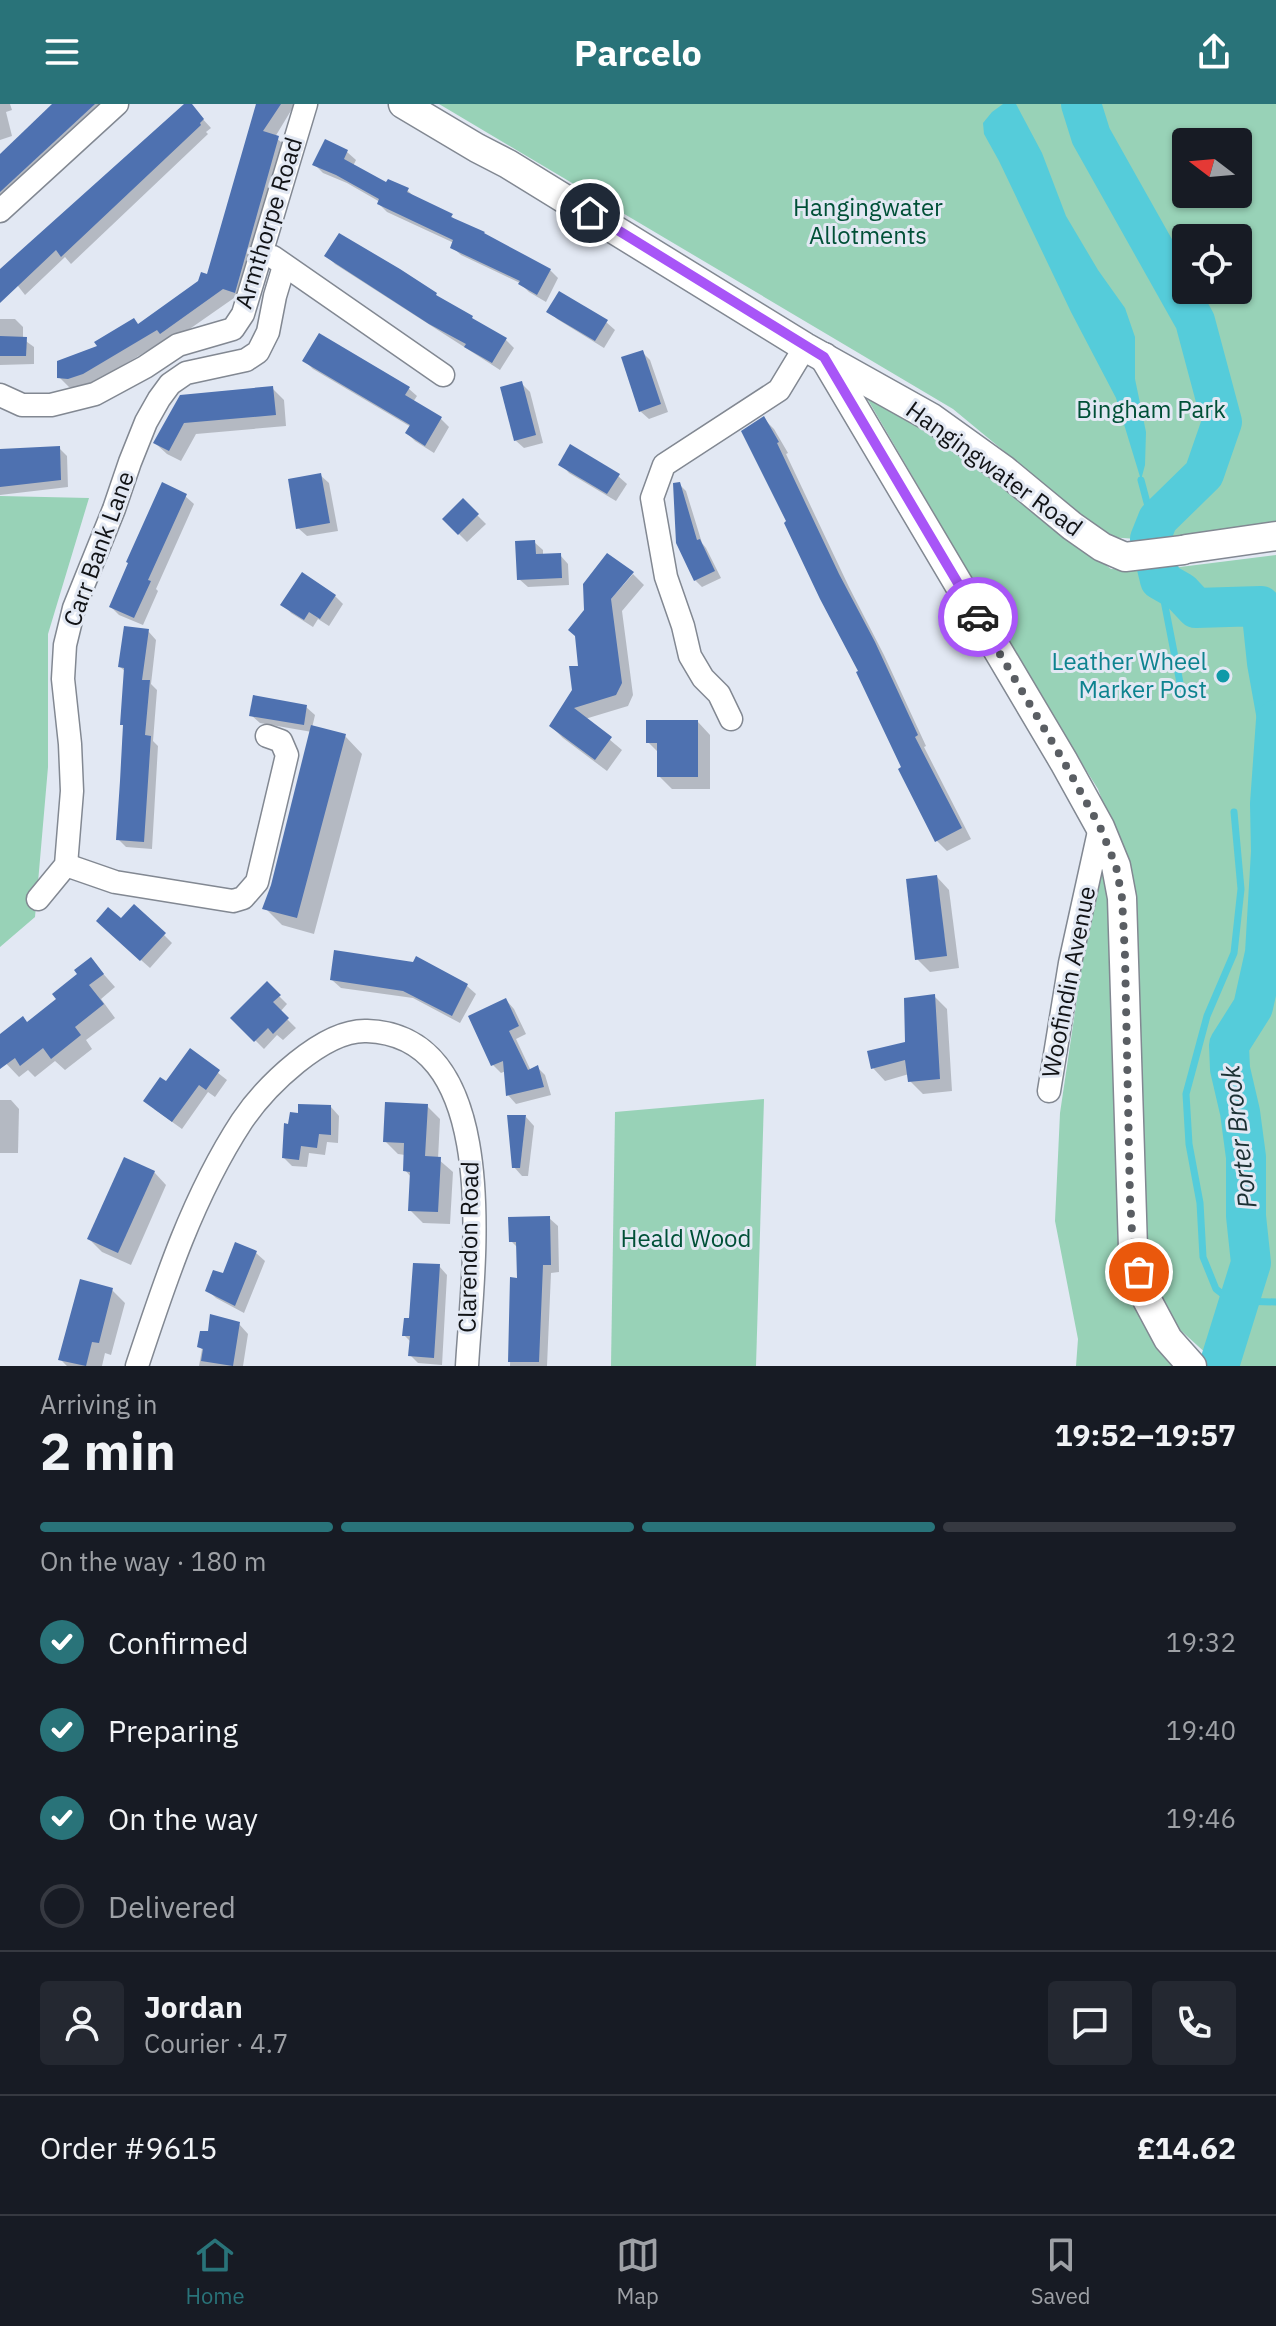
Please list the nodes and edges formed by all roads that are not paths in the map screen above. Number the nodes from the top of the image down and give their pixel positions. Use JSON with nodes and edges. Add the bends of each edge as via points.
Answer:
{"nodes":[{"id":1,"x":117,"y":104,"type":"edge"},
{"id":2,"x":306,"y":104,"type":"edge"},
{"id":3,"x":403,"y":104,"type":"edge"},
{"id":4,"x":0,"y":211,"type":"edge"},
{"id":5,"x":263,"y":249,"type":"junction"},
{"id":6,"x":284,"y":266,"type":"junction"},
{"id":7,"x":814,"y":352,"type":"junction"},
{"id":8,"x":443,"y":375,"type":"dead end"},
{"id":9,"x":0,"y":395,"type":"edge"},
{"id":10,"x":1276,"y":536,"type":"edge"},
{"id":11,"x":731,"y":719,"type":"dead end"},
{"id":12,"x":267,"y":736,"type":"dead end"},
{"id":13,"x":1100,"y":827,"type":"junction"},
{"id":14,"x":66,"y":865,"type":"junction"},
{"id":15,"x":38,"y":899,"type":"dead end"},
{"id":16,"x":1049,"y":1091,"type":"dead end"},
{"id":17,"x":137,"y":1366,"type":"edge"},
{"id":18,"x":467,"y":1366,"type":"edge"},
{"id":19,"x":1192,"y":1366,"type":"edge"}],
"edges":[{"from":1,"to":4,"type":"street"},
{"from":2,"to":5,"type":"street","name":"Armthorpe Road"},
{"from":3,"to":7,"type":"street","name":"Hangingwater Road"},
{"from":5,"to":6,"type":"street"},
{"from":5,"to":9,"type":"street","name":"Armthorpe Road","via":[[243,314],[233,329],[178,345],[95,394],[51,405],[22,405]]},
{"from":6,"to":8,"type":"street"},
{"from":6,"to":14,"type":"street","name":"Carr Bank Lane","via":[[258,352],[246,360],[186,373],[159,399],[74,608],[63,679],[72,791]]},
{"from":7,"to":10,"type":"street","name":"Hangingwater Road","via":[[932,418],[1072,526],[1125,557]]},
{"from":7,"to":11,"type":"street","via":[[779,390],[664,465],[652,498],[666,577],[690,656]]},
{"from":7,"to":13,"type":"street"},
{"from":12,"to":14,"type":"street","via":[[281,741],[287,755],[257,882],[243,898],[233,901],[115,882]]},
{"from":13,"to":16,"type":"street","name":"Woofindin Avenue"},
{"from":13,"to":19,"type":"street","via":[[1122,898],[1133,1248],[1145,1296],[1168,1339]]},
{"from":14,"to":15,"type":"street"},
{"from":17,"to":18,"type":"street","name":"Clarendon Road","via":[[191,1216],[243,1120],[266,1091],[313,1050],[360,1030],[382,1031],[429,1057],[460,1111],[474,1188]]}]}
